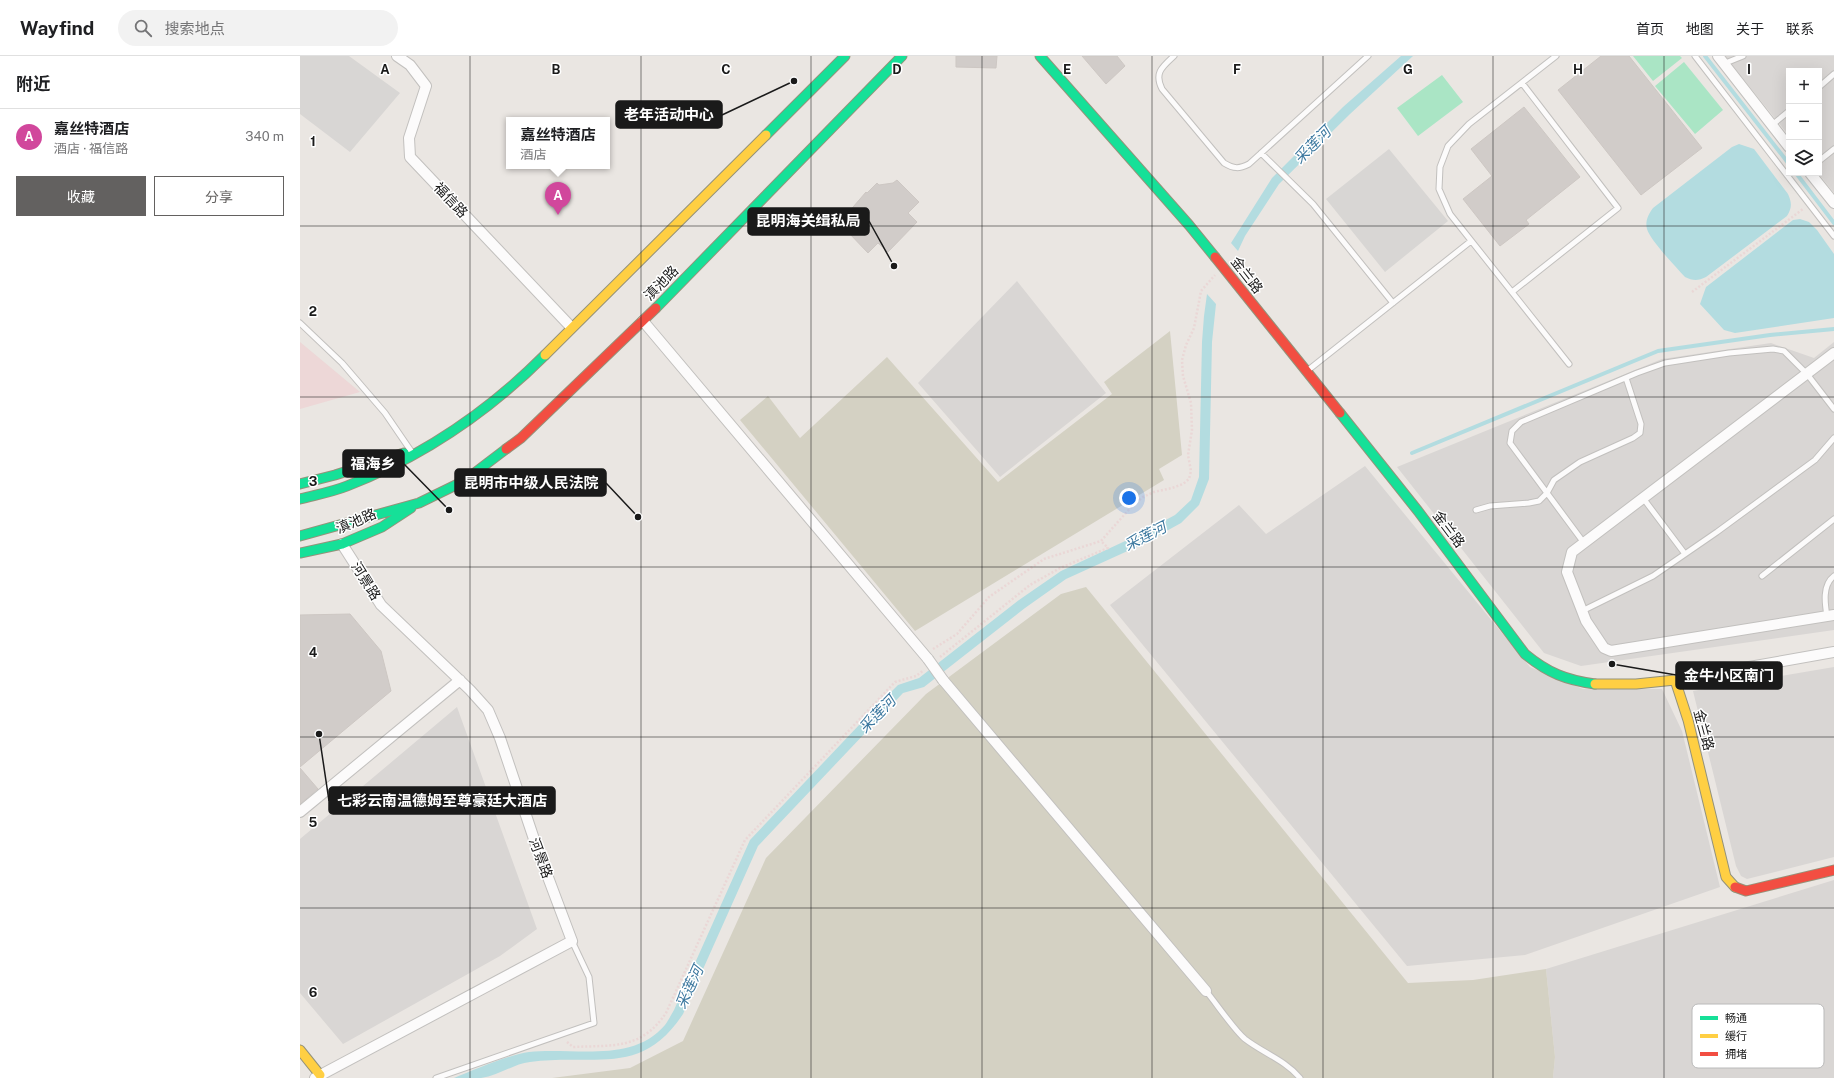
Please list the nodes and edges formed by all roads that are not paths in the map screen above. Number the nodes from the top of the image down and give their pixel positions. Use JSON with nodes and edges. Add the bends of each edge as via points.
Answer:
{"nodes":[{"id":1,"x":397,"y":56,"type":"edge"},
{"id":2,"x":845,"y":56,"type":"edge"},
{"id":3,"x":902,"y":56,"type":"edge"},
{"id":4,"x":1040,"y":56,"type":"edge"},
{"id":5,"x":1174,"y":56,"type":"edge"},
{"id":6,"x":1368,"y":56,"type":"edge"},
{"id":7,"x":1556,"y":56,"type":"edge"},
{"id":8,"x":1695,"y":56,"type":"edge"},
{"id":9,"x":1743,"y":56,"type":"edge"},
{"id":10,"x":1720,"y":60,"type":"edge"},
{"id":11,"x":1834,"y":74,"type":"edge"},
{"id":12,"x":1522,"y":83,"type":"junction"},
{"id":13,"x":1822,"y":84,"type":"edge"},
{"id":14,"x":1786,"y":114,"type":"edge"},
{"id":15,"x":1772,"y":125,"type":"junction"},
{"id":16,"x":1786,"y":143,"type":"edge"},
{"id":17,"x":1834,"y":149,"type":"edge"},
{"id":18,"x":1260,"y":153,"type":"junction"},
{"id":19,"x":1822,"y":159,"type":"edge"},
{"id":20,"x":1812,"y":176,"type":"edge"},
{"id":21,"x":1834,"y":203,"type":"edge"},
{"id":22,"x":1834,"y":236,"type":"edge"},
{"id":23,"x":1471,"y":241,"type":"junction"},
{"id":24,"x":1512,"y":292,"type":"junction"},
{"id":25,"x":1393,"y":303,"type":"junction"},
{"id":26,"x":300,"y":322,"type":"edge"},
{"id":27,"x":643,"y":322,"type":"junction"},
{"id":28,"x":571,"y":327,"type":"junction"},
{"id":29,"x":1834,"y":353,"type":"edge"},
{"id":30,"x":1569,"y":364,"type":"dead end"},
{"id":31,"x":1306,"y":372,"type":"junction"},
{"id":32,"x":1807,"y":374,"type":"junction"},
{"id":33,"x":1626,"y":378,"type":"junction"},
{"id":34,"x":1834,"y":408,"type":"edge"},
{"id":35,"x":1834,"y":438,"type":"edge"},
{"id":36,"x":434,"y":442,"type":"junction"},
{"id":37,"x":411,"y":451,"type":"junction"},
{"id":38,"x":300,"y":484,"type":"edge"},
{"id":39,"x":1547,"y":493,"type":"junction"},
{"id":40,"x":1643,"y":498,"type":"junction"},
{"id":41,"x":300,"y":499,"type":"edge"},
{"id":42,"x":419,"y":503,"type":"junction"},
{"id":43,"x":1476,"y":510,"type":"dead end"},
{"id":44,"x":1834,"y":519,"type":"edge"},
{"id":45,"x":300,"y":536,"type":"edge"},
{"id":46,"x":1584,"y":543,"type":"junction"},
{"id":47,"x":342,"y":544,"type":"junction"},
{"id":48,"x":300,"y":553,"type":"edge"},
{"id":49,"x":1685,"y":554,"type":"junction"},
{"id":50,"x":1762,"y":576,"type":"dead end"},
{"id":51,"x":1834,"y":576,"type":"edge"},
{"id":52,"x":1582,"y":611,"type":"junction"},
{"id":53,"x":1830,"y":616,"type":"edge"},
{"id":54,"x":1834,"y":652,"type":"edge"},
{"id":55,"x":460,"y":680,"type":"junction"},
{"id":56,"x":1675,"y":680,"type":"junction"},
{"id":57,"x":300,"y":812,"type":"edge"},
{"id":58,"x":1834,"y":870,"type":"edge"},
{"id":59,"x":572,"y":941,"type":"junction"},
{"id":60,"x":1206,"y":991,"type":"joint"},
{"id":61,"x":300,"y":1050,"type":"edge"},
{"id":62,"x":319,"y":1077,"type":"edge"},
{"id":63,"x":436,"y":1078,"type":"edge"},
{"id":64,"x":1300,"y":1078,"type":"edge"}],
"edges":[{"from":1,"to":28,"type":"street","name":"福信路","via":[[410,65],[426,86],[409,138],[410,157]]},
{"from":2,"to":28,"type":"street"},
{"from":3,"to":27,"type":"street","name":"滇池路"},
{"from":4,"to":31,"type":"street","name":"金兰路","via":[[1189,224]]},
{"from":5,"to":18,"type":"lane","via":[[1159,72],[1158,81],[1224,163],[1232,168],[1241,168]]},
{"from":6,"to":18,"type":"lane"},
{"from":7,"to":12,"type":"lane"},
{"from":8,"to":22,"type":"lane"},
{"from":9,"to":10,"type":"lane"},
{"from":10,"to":15,"type":"street"},
{"from":11,"to":13,"type":"lane"},
{"from":12,"to":23,"type":"lane","via":[[1469,124],[1448,146],[1440,167],[1439,189],[1450,214]]},
{"from":12,"to":24,"type":"lane","via":[[1618,208]]},
{"from":14,"to":15,"type":"lane"},
{"from":15,"to":16,"type":"street"},
{"from":17,"to":19,"type":"lane"},
{"from":18,"to":25,"type":"lane","via":[[1313,204]]},
{"from":20,"to":21,"type":"street"},
{"from":23,"to":24,"type":"lane"},
{"from":23,"to":25,"type":"lane"},
{"from":24,"to":30,"type":"lane"},
{"from":25,"to":31,"type":"lane"},
{"from":26,"to":37,"type":"lane","via":[[342,363],[385,413]]},
{"from":27,"to":42,"type":"street","name":"滇池路","via":[[521,438],[464,481]]},
{"from":27,"to":60,"type":"street","bridge":true},
{"from":28,"to":36,"type":"street","via":[[504,394]]},
{"from":29,"to":32,"type":"street"},
{"from":31,"to":56,"type":"street","name":"金兰路","via":[[1536,666],[1576,681],[1598,685],[1633,685]]},
{"from":32,"to":33,"type":"lane","via":[[1784,351],[1772,349],[1665,363]]},
{"from":32,"to":34,"type":"lane"},
{"from":32,"to":40,"type":"street"},
{"from":33,"to":39,"type":"lane","via":[[1641,424],[1640,433],[1580,462],[1554,480]]},
{"from":33,"to":39,"type":"lane","via":[[1521,422],[1512,431],[1510,443]]},
{"from":35,"to":49,"type":"lane","via":[[1815,460]]},
{"from":36,"to":37,"type":"street"},
{"from":36,"to":41,"type":"street","via":[[346,487]]},
{"from":37,"to":38,"type":"street"},
{"from":39,"to":43,"type":"lane","via":[[1539,501]]},
{"from":39,"to":46,"type":"lane"},
{"from":40,"to":46,"type":"street"},
{"from":40,"to":49,"type":"lane"},
{"from":42,"to":45,"type":"street","name":"滇池路"},
{"from":42,"to":47,"type":"street","name":"滇池路","via":[[382,527]]},
{"from":44,"to":50,"type":"lane"},
{"from":46,"to":52,"type":"street","via":[[1572,552],[1567,572]]},
{"from":47,"to":48,"type":"street","name":"滇池路"},
{"from":47,"to":55,"type":"street","name":"河景路","via":[[381,605]]},
{"from":49,"to":52,"type":"lane","via":[[1652,576]]},
{"from":51,"to":53,"type":"lane","via":[[1824,596]]},
{"from":52,"to":53,"type":"street","via":[[1604,648],[1611,651]]},
{"from":54,"to":56,"type":"street"},
{"from":55,"to":57,"type":"street"},
{"from":55,"to":59,"type":"street","name":"河景路","via":[[488,710]]},
{"from":56,"to":58,"type":"street","name":"金兰路","via":[[1688,720],[1726,878],[1733,887],[1746,891]]},
{"from":59,"to":62,"type":"street"},
{"from":59,"to":63,"type":"lane","via":[[589,977],[594,1023]]},
{"from":60,"to":64,"type":"lane","via":[[1244,1038],[1278,1059]]},
{"from":61,"to":62,"type":"street"}]}
